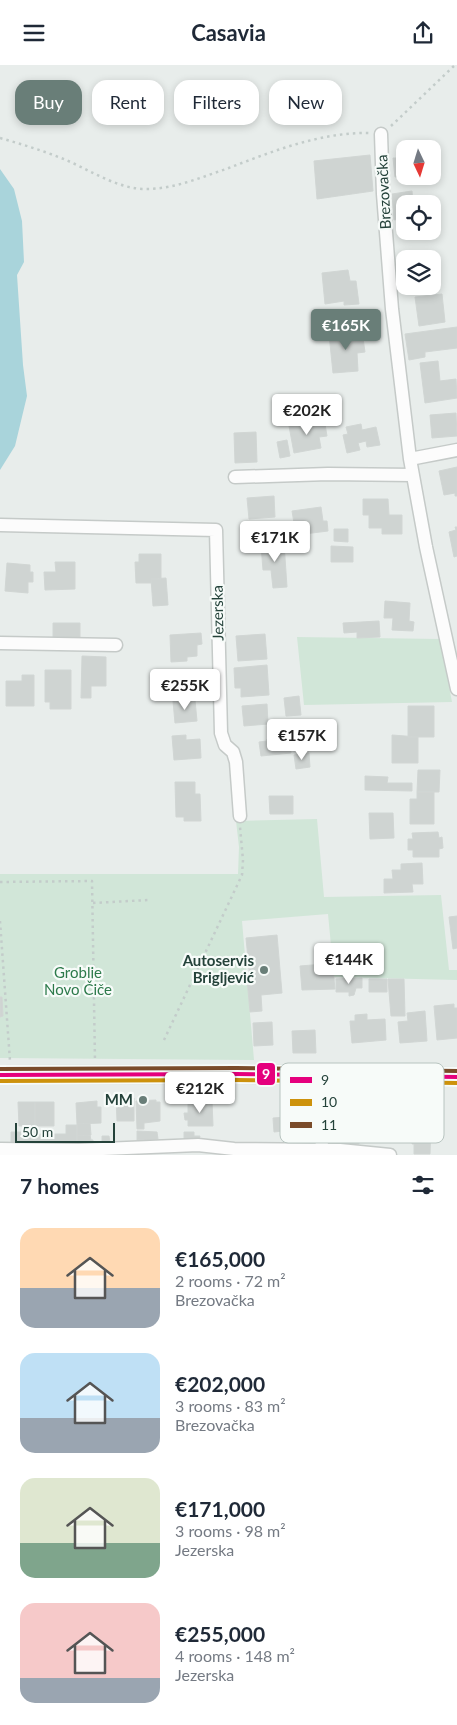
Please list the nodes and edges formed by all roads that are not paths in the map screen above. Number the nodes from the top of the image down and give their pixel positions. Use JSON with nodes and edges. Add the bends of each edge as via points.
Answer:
{"nodes":[{"id":1,"x":381,"y":135,"type":"road end"},
{"id":2,"x":457,"y":450,"type":"edge"},
{"id":3,"x":410,"y":459,"type":"junction"},
{"id":4,"x":413,"y":475,"type":"junction"},
{"id":5,"x":235,"y":477,"type":"dead end"},
{"id":6,"x":0,"y":525,"type":"edge"},
{"id":7,"x":0,"y":643,"type":"edge"},
{"id":8,"x":116,"y":645,"type":"dead end"},
{"id":9,"x":457,"y":689,"type":"edge"},
{"id":10,"x":240,"y":817,"type":"road end"},
{"id":11,"x":5,"y":1068,"type":"edge"},
{"id":12,"x":280,"y":1075,"type":"edge"},
{"id":13,"x":444,"y":1077,"type":"edge"},
{"id":14,"x":457,"y":1077,"type":"edge"},
{"id":15,"x":322,"y":1143,"type":"edge"},
{"id":16,"x":0,"y":1149,"type":"edge"},
{"id":17,"x":322,"y":1149,"type":"junction"},
{"id":18,"x":390,"y":1155,"type":"edge"}],
"edges":[{"from":1,"to":3,"type":"street","name":"Brezovačka","via":[[391,299]]},
{"from":2,"to":3,"type":"street"},
{"from":3,"to":4,"type":"street","name":"Brezovačka"},
{"from":4,"to":5,"type":"street"},
{"from":4,"to":9,"type":"street","name":"Brezovačka"},
{"from":6,"to":10,"type":"street","name":"Jezerska","via":[[216,530],[221,733],[236,762]]},
{"from":7,"to":8,"type":"street"},
{"from":11,"to":12,"type":"main road"},
{"from":13,"to":14,"type":"main road"},
{"from":15,"to":17,"type":"street"},
{"from":16,"to":17,"type":"street","via":[[79,1150],[198,1145],[234,1149]]},
{"from":17,"to":18,"type":"street"}]}
